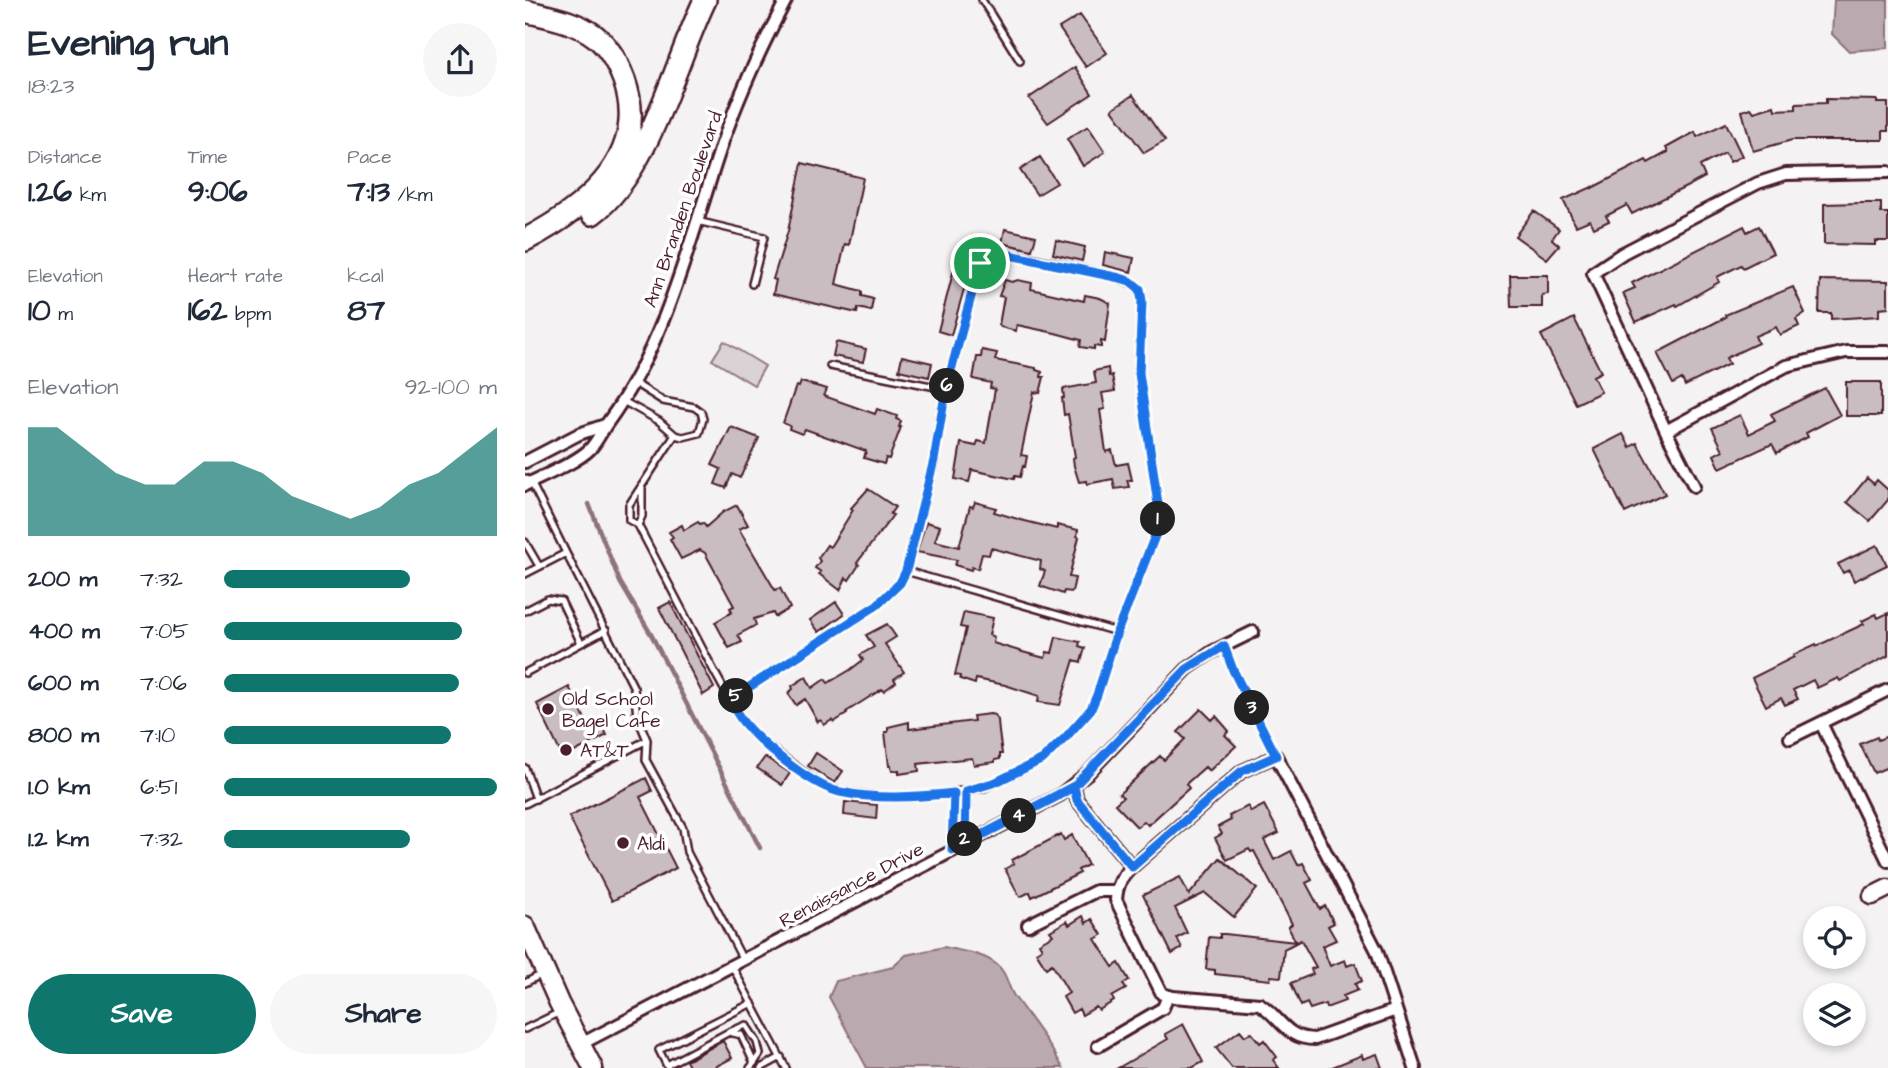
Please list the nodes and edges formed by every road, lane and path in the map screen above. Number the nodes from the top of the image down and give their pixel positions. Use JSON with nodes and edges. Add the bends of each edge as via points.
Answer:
{"nodes":[{"id":1,"x":705,"y":0,"type":"edge"},
{"id":2,"x":786,"y":0,"type":"edge"},
{"id":3,"x":982,"y":0,"type":"edge"},
{"id":4,"x":525,"y":11,"type":"edge"},
{"id":5,"x":1020,"y":61,"type":"dead end"},
{"id":6,"x":1888,"y":172,"type":"edge"},
{"id":7,"x":697,"y":221,"type":"junction"},
{"id":8,"x":525,"y":240,"type":"edge"},
{"id":9,"x":525,"y":255,"type":"edge"},
{"id":10,"x":752,"y":284,"type":"dead end"},
{"id":11,"x":1888,"y":352,"type":"edge"},
{"id":12,"x":830,"y":366,"type":"dead end"},
{"id":13,"x":633,"y":382,"type":"junction"},
{"id":14,"x":946,"y":389,"type":"junction"},
{"id":15,"x":623,"y":401,"type":"junction"},
{"id":16,"x":605,"y":425,"type":"junction"},
{"id":17,"x":1666,"y":431,"type":"junction"},
{"id":18,"x":675,"y":435,"type":"junction"},
{"id":19,"x":525,"y":462,"type":"edge"},
{"id":20,"x":527,"y":482,"type":"edge"},
{"id":21,"x":1694,"y":486,"type":"dead end"},
{"id":22,"x":642,"y":488,"type":"junction"},
{"id":23,"x":638,"y":525,"type":"junction"},
{"id":24,"x":525,"y":542,"type":"edge"},
{"id":25,"x":566,"y":552,"type":"junction"},
{"id":26,"x":539,"y":566,"type":"junction"},
{"id":27,"x":906,"y":571,"type":"junction"},
{"id":28,"x":525,"y":573,"type":"edge"},
{"id":29,"x":525,"y":611,"type":"edge"},
{"id":30,"x":606,"y":630,"type":"junction"},
{"id":31,"x":1117,"y":632,"type":"junction"},
{"id":32,"x":1252,"y":632,"type":"dead end"},
{"id":33,"x":581,"y":643,"type":"junction"},
{"id":34,"x":1224,"y":646,"type":"junction"},
{"id":35,"x":525,"y":673,"type":"edge"},
{"id":36,"x":1888,"y":690,"type":"edge"},
{"id":37,"x":729,"y":700,"type":"junction"},
{"id":38,"x":1821,"y":723,"type":"junction"},
{"id":39,"x":1790,"y":738,"type":"dead end"},
{"id":40,"x":647,"y":740,"type":"junction"},
{"id":41,"x":1276,"y":756,"type":"junction"},
{"id":42,"x":525,"y":768,"type":"edge"},
{"id":43,"x":1074,"y":786,"type":"junction"},
{"id":44,"x":966,"y":791,"type":"junction"},
{"id":45,"x":954,"y":793,"type":"junction"},
{"id":46,"x":536,"y":799,"type":"junction"},
{"id":47,"x":525,"y":804,"type":"edge"},
{"id":48,"x":965,"y":844,"type":"junction"},
{"id":49,"x":952,"y":850,"type":"junction"},
{"id":50,"x":1888,"y":861,"type":"edge"},
{"id":51,"x":1132,"y":867,"type":"junction"},
{"id":52,"x":1888,"y":888,"type":"edge"},
{"id":53,"x":1117,"y":891,"type":"junction"},
{"id":54,"x":1872,"y":896,"type":"dead end"},
{"id":55,"x":1028,"y":925,"type":"dead end"},
{"id":56,"x":525,"y":926,"type":"edge"},
{"id":57,"x":737,"y":963,"type":"junction"},
{"id":58,"x":547,"y":972,"type":"junction"},
{"id":59,"x":525,"y":983,"type":"edge"},
{"id":60,"x":1168,"y":996,"type":"junction"},
{"id":61,"x":752,"y":1003,"type":"junction"},
{"id":62,"x":563,"y":1010,"type":"junction"},
{"id":63,"x":1396,"y":1010,"type":"junction"},
{"id":64,"x":525,"y":1029,"type":"edge"},
{"id":65,"x":729,"y":1032,"type":"junction"},
{"id":66,"x":581,"y":1044,"type":"junction"},
{"id":67,"x":1098,"y":1046,"type":"dead end"},
{"id":68,"x":781,"y":1057,"type":"junction"},
{"id":69,"x":667,"y":1066,"type":"edge"},
{"id":70,"x":752,"y":1066,"type":"edge"},
{"id":71,"x":593,"y":1068,"type":"edge"},
{"id":72,"x":761,"y":1068,"type":"edge"},
{"id":73,"x":786,"y":1068,"type":"edge"},
{"id":74,"x":1415,"y":1068,"type":"edge"}],
"edges":[{"from":1,"to":9,"type":"highway","via":[[636,162],[617,189],[576,226]]},
{"from":2,"to":7,"type":"street","name":"Ann Branden Boulevard","via":[[744,85]]},
{"from":3,"to":5,"type":"lane"},
{"from":4,"to":8,"type":"highway","via":[[563,20],[596,37],[619,68],[631,110],[626,146],[595,193]]},
{"from":6,"to":17,"type":"street","via":[[1786,174],[1758,183],[1593,273]]},
{"from":7,"to":10,"type":"lane","via":[[764,237]]},
{"from":7,"to":13,"type":"street","name":"Ann Branden Boulevard","via":[[664,316]]},
{"from":11,"to":17,"type":"street","via":[[1846,352],[1786,366]]},
{"from":12,"to":14,"type":"lane"},
{"from":13,"to":15,"type":"street","name":"Ann Branden Boulevard"},
{"from":13,"to":18,"type":"lane","via":[[663,401],[701,412],[699,433]]},
{"from":14,"to":27,"type":"lane","via":[[934,460]]},
{"from":14,"to":31,"type":"lane","via":[[976,274],[988,255],[1013,254],[1120,278],[1140,289],[1140,394],[1159,511],[1155,536]]},
{"from":15,"to":16,"type":"street","name":"Ann Branden Boulevard"},
{"from":15,"to":18,"type":"lane"},
{"from":16,"to":19,"type":"street"},
{"from":16,"to":20,"type":"street","name":"Ann Branden Boulevard","via":[[590,449]]},
{"from":17,"to":21,"type":"street"},
{"from":18,"to":22,"type":"lane"},
{"from":20,"to":25,"type":"lane"},
{"from":22,"to":23,"type":"lane"},
{"from":22,"to":23,"type":"lane","via":[[628,505],[629,520]]},
{"from":23,"to":37,"type":"lane"},
{"from":24,"to":26,"type":"lane"},
{"from":25,"to":26,"type":"lane"},
{"from":25,"to":30,"type":"lane"},
{"from":26,"to":28,"type":"lane"},
{"from":27,"to":31,"type":"lane"},
{"from":27,"to":37,"type":"lane","via":[[877,605]]},
{"from":29,"to":33,"type":"lane","via":[[548,599],[561,601]]},
{"from":30,"to":33,"type":"lane"},
{"from":30,"to":40,"type":"lane","via":[[634,688],[637,716]]},
{"from":31,"to":44,"type":"lane","via":[[1091,709],[1066,737],[1043,759],[1019,772]]},
{"from":32,"to":34,"type":"street","name":"Renaissance Drive"},
{"from":33,"to":35,"type":"lane"},
{"from":34,"to":41,"type":"lane"},
{"from":34,"to":43,"type":"street","name":"Renaissance Drive","via":[[1187,669]]},
{"from":36,"to":38,"type":"street"},
{"from":37,"to":45,"type":"lane","via":[[757,738],[831,789],[895,798]]},
{"from":38,"to":39,"type":"street"},
{"from":38,"to":50,"type":"street"},
{"from":40,"to":46,"type":"lane"},
{"from":40,"to":57,"type":"lane","via":[[646,760],[683,828],[687,852]]},
{"from":41,"to":51,"type":"street","via":[[1242,771]]},
{"from":41,"to":63,"type":"street","via":[[1377,951]]},
{"from":42,"to":46,"type":"lane"},
{"from":43,"to":48,"type":"street","name":"Renaissance Drive"},
{"from":43,"to":51,"type":"street","via":[[1077,800]]},
{"from":44,"to":45,"type":"lane"},
{"from":44,"to":48,"type":"lane"},
{"from":45,"to":49,"type":"lane"},
{"from":46,"to":47,"type":"lane"},
{"from":48,"to":49,"type":"street","name":"Renaissance Drive"},
{"from":49,"to":57,"type":"street","name":"Renaissance Drive"},
{"from":51,"to":53,"type":"street"},
{"from":52,"to":54,"type":"street"},
{"from":53,"to":55,"type":"street","via":[[1096,891]]},
{"from":53,"to":60,"type":"street","via":[[1116,900],[1162,994]]},
{"from":56,"to":58,"type":"main road"},
{"from":57,"to":61,"type":"lane"},
{"from":57,"to":66,"type":"street","name":"Renaissance Drive"},
{"from":58,"to":59,"type":"lane"},
{"from":58,"to":62,"type":"main road"},
{"from":60,"to":63,"type":"street","via":[[1260,1004],[1301,1039],[1315,1039]]},
{"from":60,"to":67,"type":"street","via":[[1163,1008]]},
{"from":61,"to":68,"type":"lane"},
{"from":61,"to":69,"type":"lane","via":[[659,1050]]},
{"from":62,"to":64,"type":"lane"},
{"from":62,"to":66,"type":"main road"},
{"from":63,"to":74,"type":"street"},
{"from":65,"to":69,"type":"lane"},
{"from":65,"to":70,"type":"lane","via":[[741,1035]]},
{"from":65,"to":70,"type":"lane","via":[[746,1025],[760,1054]]},
{"from":66,"to":71,"type":"main road"},
{"from":68,"to":72,"type":"lane"},
{"from":68,"to":73,"type":"lane"}]}
